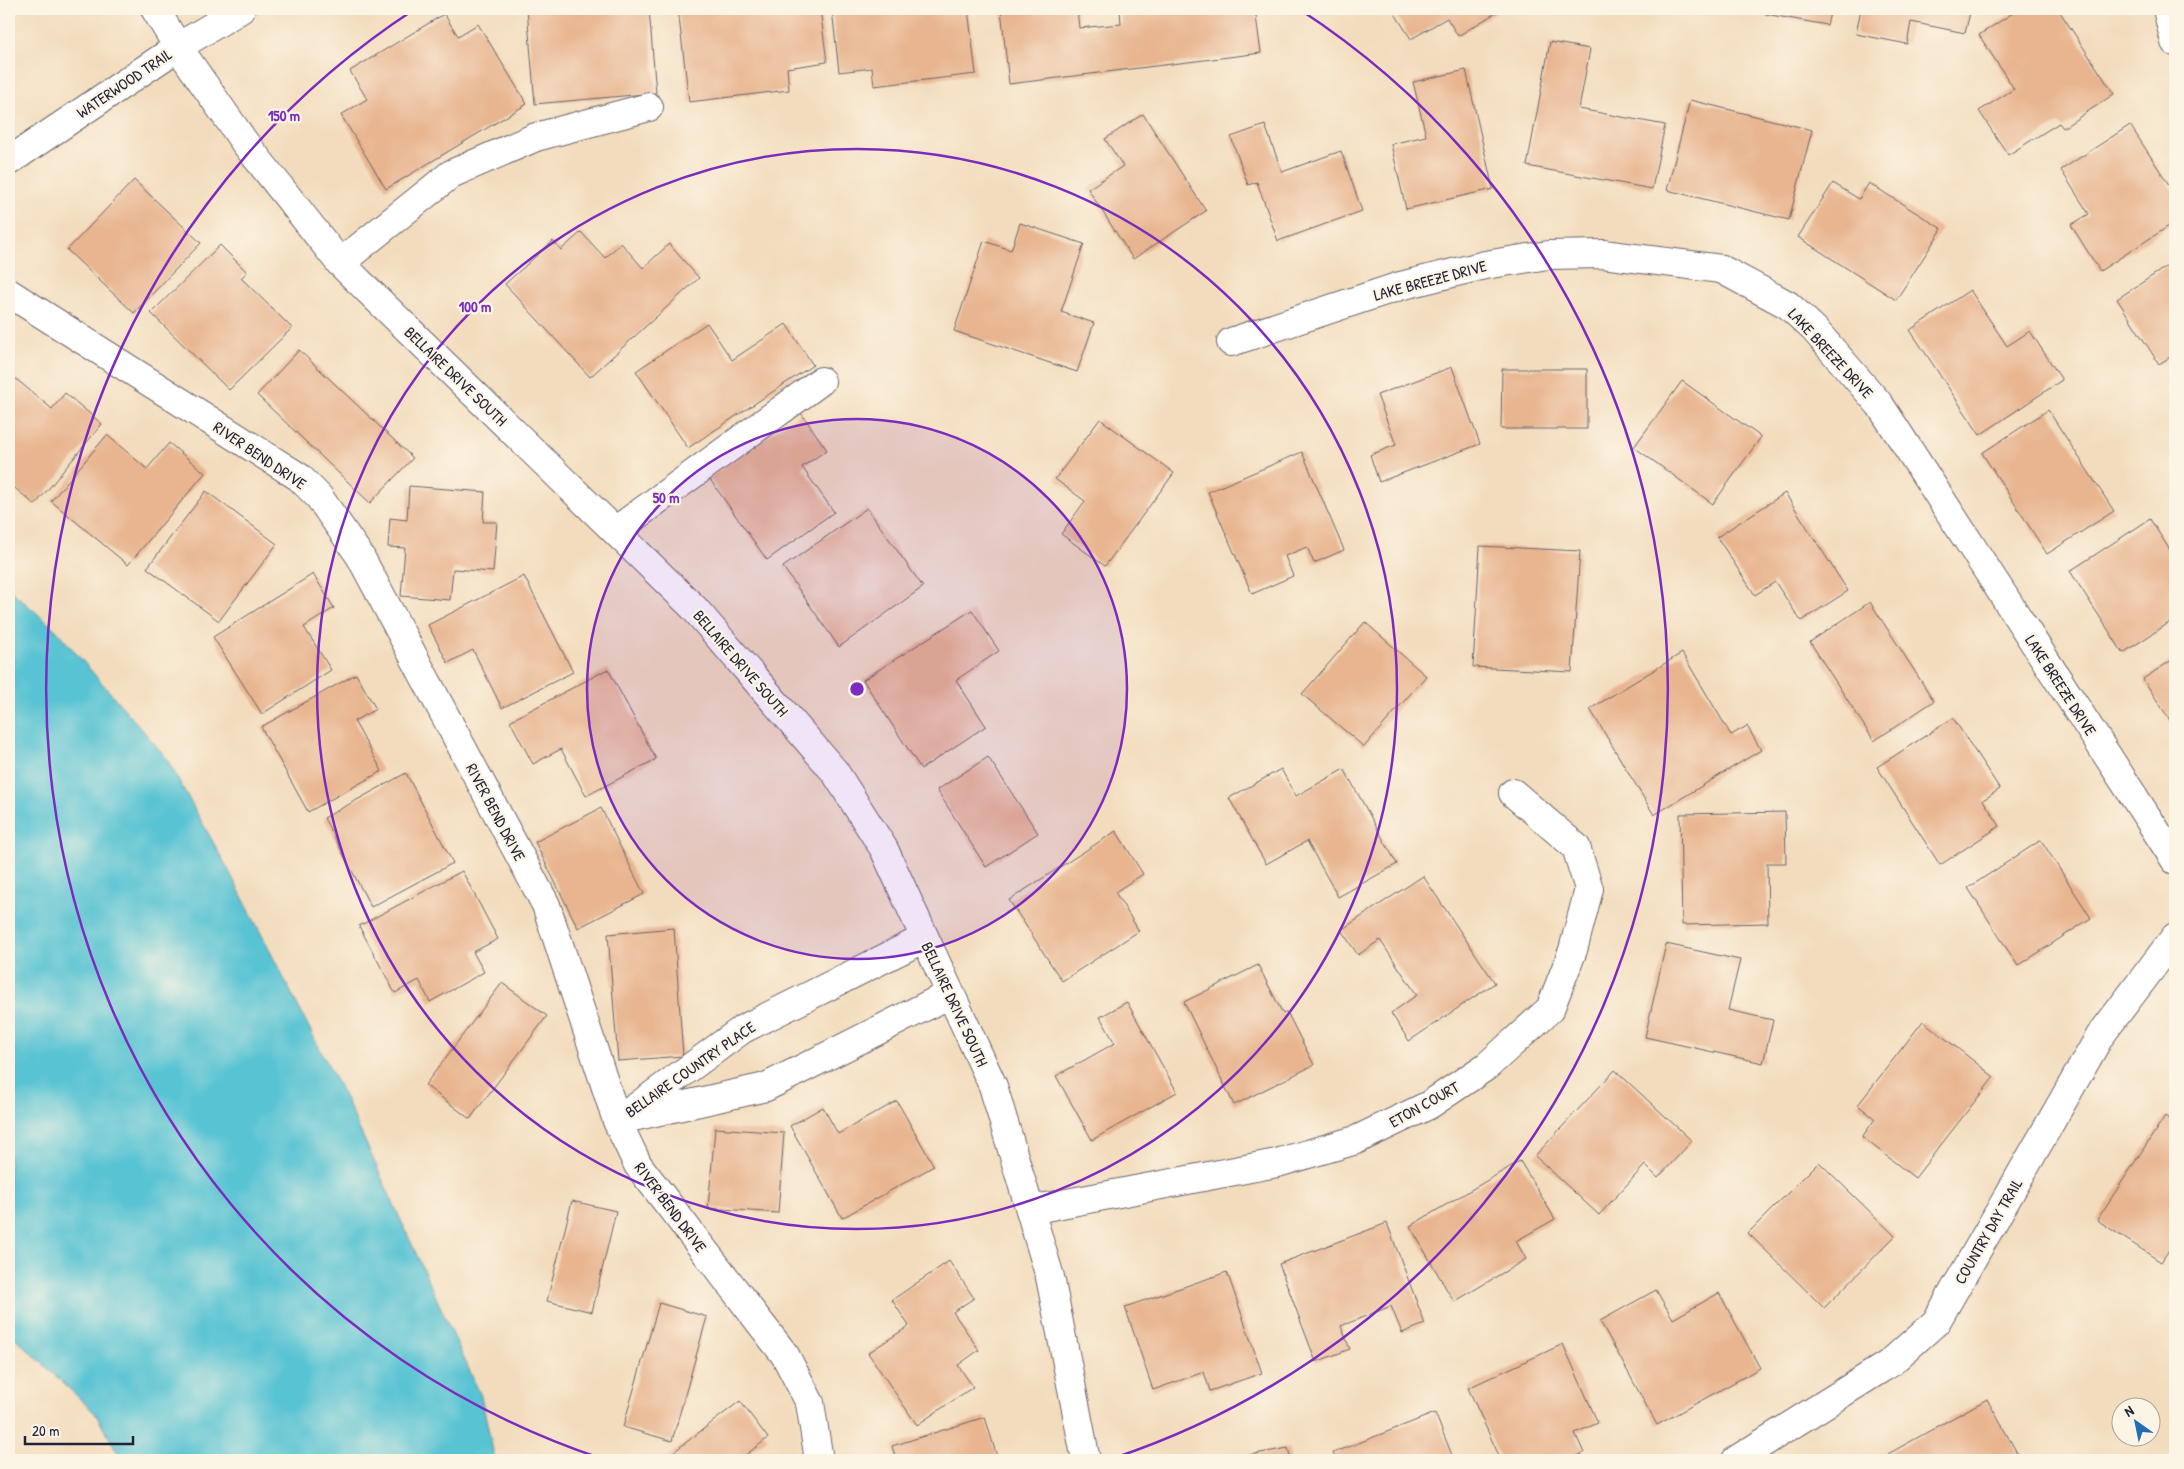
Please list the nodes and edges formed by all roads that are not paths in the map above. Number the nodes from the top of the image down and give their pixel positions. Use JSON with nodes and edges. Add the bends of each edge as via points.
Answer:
{"nodes":[{"id":1,"x":155,"y":9,"type":"edge"},
{"id":2,"x":241,"y":9,"type":"edge"},
{"id":3,"x":2167,"y":9,"type":"edge"},
{"id":4,"x":2175,"y":42,"type":"edge"},
{"id":5,"x":178,"y":47,"type":"junction"},
{"id":6,"x":649,"y":107,"type":"dead end"},
{"id":7,"x":9,"y":161,"type":"edge"},
{"id":8,"x":340,"y":263,"type":"junction"},
{"id":9,"x":9,"y":293,"type":"edge"},
{"id":10,"x":1231,"y":342,"type":"dead end"},
{"id":11,"x":821,"y":381,"type":"dead end"},
{"id":12,"x":615,"y":531,"type":"junction"},
{"id":13,"x":1513,"y":793,"type":"dead end"},
{"id":14,"x":2175,"y":860,"type":"edge"},
{"id":15,"x":2175,"y":937,"type":"edge"},
{"id":16,"x":925,"y":938,"type":"junction"},
{"id":17,"x":950,"y":994,"type":"junction"},
{"id":18,"x":616,"y":1121,"type":"junction"},
{"id":19,"x":1030,"y":1210,"type":"junction"},
{"id":20,"x":1764,"y":1453,"type":"edge"},
{"id":21,"x":819,"y":1460,"type":"edge"},
{"id":22,"x":1086,"y":1460,"type":"edge"},
{"id":23,"x":1736,"y":1460,"type":"edge"}],
"edges":[{"from":1,"to":5,"type":"street","name":"BELLAIRE DRIVE SOUTH"},
{"from":2,"to":5,"type":"street","name":"WATERWOOD TRAIL"},
{"from":3,"to":4,"type":"street"},
{"from":5,"to":7,"type":"street","name":"WATERWOOD TRAIL"},
{"from":5,"to":8,"type":"street","name":"BELLAIRE DRIVE SOUTH","via":[[245,143]]},
{"from":6,"to":8,"type":"street","via":[[536,137],[451,174]]},
{"from":8,"to":12,"type":"street","name":"BELLAIRE DRIVE SOUTH"},
{"from":9,"to":18,"type":"street","name":"RIVER BEND DRIVE","via":[[299,477],[319,497],[360,556],[546,905]]},
{"from":10,"to":14,"type":"street","name":"LAKE BREEZE DRIVE","via":[[1400,286],[1485,265],[1548,254],[1603,254],[1721,269],[1730,273],[1788,305],[1814,329],[1880,405]]},
{"from":11,"to":12,"type":"street"},
{"from":12,"to":16,"type":"street","name":"BELLAIRE DRIVE SOUTH","via":[[694,608],[835,772],[884,849]]},
{"from":13,"to":19,"type":"street","name":"ETON COURT","via":[[1576,847],[1589,890],[1573,950],[1550,1009],[1487,1066],[1429,1104],[1356,1140],[1277,1163]]},
{"from":15,"to":20,"type":"street","name":"COUNTRY DAY TRAIL","via":[[2100,1036],[1936,1322],[1890,1363]]},
{"from":16,"to":17,"type":"street","name":"BELLAIRE DRIVE SOUTH"},
{"from":16,"to":18,"type":"street","name":"BELLAIRE COUNTRY PLACE","via":[[743,1028]]},
{"from":17,"to":18,"type":"street","name":"BELLAIRE COUNTRY PLACE","via":[[766,1087]]},
{"from":17,"to":19,"type":"street","name":"BELLAIRE DRIVE SOUTH","via":[[993,1086]]},
{"from":18,"to":21,"type":"street","name":"RIVER BEND DRIVE","via":[[638,1165],[785,1355],[810,1403]]},
{"from":19,"to":22,"type":"street","name":"BELLAIRE DRIVE SOUTH","via":[[1050,1277]]},
{"from":20,"to":23,"type":"street","name":"COUNTRY DAY TRAIL"}]}
